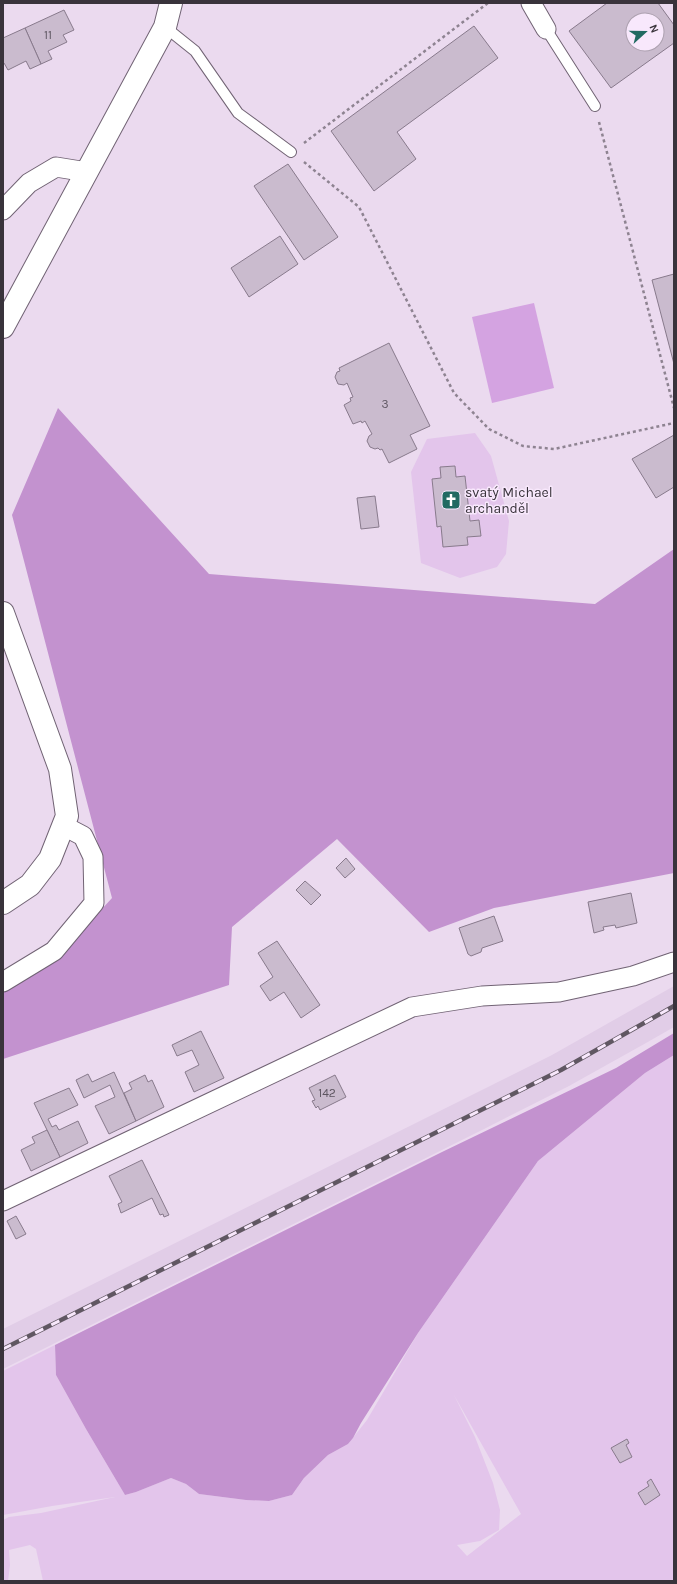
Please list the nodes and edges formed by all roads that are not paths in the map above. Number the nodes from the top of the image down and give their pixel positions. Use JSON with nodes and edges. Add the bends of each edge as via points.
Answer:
{"nodes":[{"id":1,"x":171,"y":3,"type":"edge"},
{"id":2,"x":531,"y":3,"type":"edge"},
{"id":3,"x":165,"y":27,"type":"junction"},
{"id":4,"x":546,"y":29,"type":"joint"},
{"id":5,"x":595,"y":106,"type":"road end"},
{"id":6,"x":292,"y":152,"type":"road end"},
{"id":7,"x":87,"y":172,"type":"junction"},
{"id":8,"x":3,"y":210,"type":"edge"},
{"id":9,"x":3,"y":327,"type":"edge"},
{"id":10,"x":3,"y":612,"type":"edge"},
{"id":11,"x":64,"y":826,"type":"junction"},
{"id":12,"x":3,"y":903,"type":"edge"},
{"id":13,"x":674,"y":962,"type":"edge"},
{"id":14,"x":3,"y":982,"type":"edge"},
{"id":15,"x":3,"y":1201,"type":"edge"}],
"edges":[{"from":1,"to":3,"type":"street"},
{"from":2,"to":4,"type":"street"},
{"from":3,"to":6,"type":"lane","via":[[195,51],[238,113]]},
{"from":3,"to":7,"type":"street"},
{"from":4,"to":5,"type":"lane"},
{"from":7,"to":8,"type":"street","via":[[56,167],[29,183]]},
{"from":7,"to":9,"type":"street"},
{"from":10,"to":11,"type":"street","via":[[60,769],[67,816]]},
{"from":11,"to":12,"type":"street","via":[[50,859],[30,885]]},
{"from":11,"to":14,"type":"street","via":[[83,836],[92,857],[94,903],[54,951]]},
{"from":13,"to":15,"type":"street","via":[[633,976],[559,992],[482,996],[412,1007]]}]}
